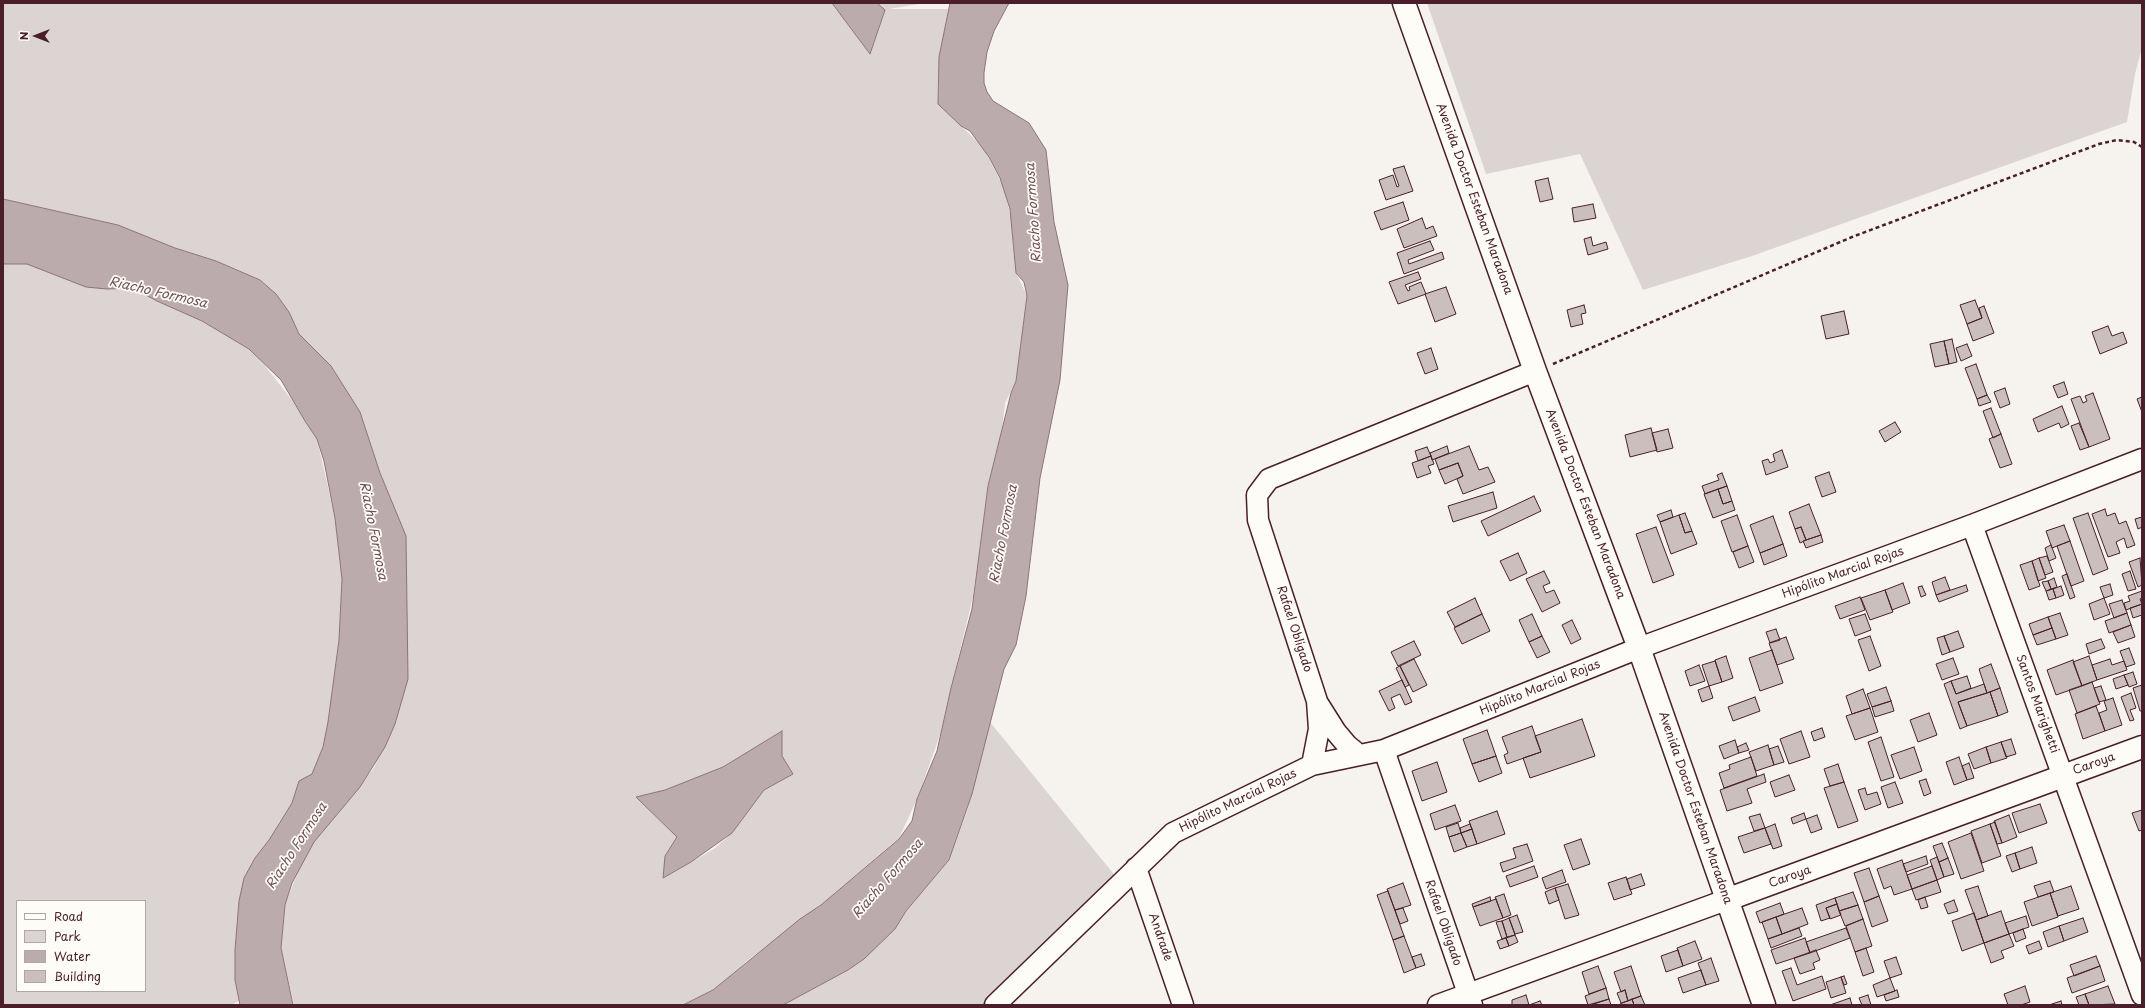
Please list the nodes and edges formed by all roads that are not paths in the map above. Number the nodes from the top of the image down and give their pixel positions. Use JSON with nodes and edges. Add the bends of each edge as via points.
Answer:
{"nodes":[{"id":1,"x":1404,"y":3,"type":"edge"},
{"id":2,"x":1536,"y":371,"type":"junction"},
{"id":3,"x":2142,"y":459,"type":"edge"},
{"id":4,"x":1972,"y":525,"type":"junction"},
{"id":5,"x":1640,"y":648,"type":"junction"},
{"id":6,"x":1317,"y":701,"type":"junction"},
{"id":7,"x":2142,"y":747,"type":"edge"},
{"id":8,"x":1384,"y":750,"type":"junction"},
{"id":9,"x":1360,"y":755,"type":"junction"},
{"id":10,"x":1312,"y":765,"type":"junction"},
{"id":11,"x":2062,"y":776,"type":"junction"},
{"id":12,"x":1136,"y":868,"type":"junction"},
{"id":13,"x":1726,"y":900,"type":"junction"},
{"id":14,"x":2142,"y":995,"type":"edge"},
{"id":15,"x":1470,"y":1000,"type":"edge"},
{"id":16,"x":995,"y":1005,"type":"edge"},
{"id":17,"x":1183,"y":1005,"type":"edge"},
{"id":18,"x":1438,"y":1005,"type":"edge"},
{"id":19,"x":1764,"y":1005,"type":"edge"}],
"edges":[{"from":1,"to":2,"type":"main road","name":"Avenida Doctor Esteban Maradona"},
{"from":2,"to":5,"type":"main road","name":"Avenida Doctor Esteban Maradona"},
{"from":2,"to":6,"type":"street","name":"Rafael Obligado","via":[[1269,479],[1257,495],[1258,520]]},
{"from":3,"to":4,"type":"street","name":"Hipólito Marcial Rojas"},
{"from":4,"to":5,"type":"street","name":"Hipólito Marcial Rojas"},
{"from":4,"to":11,"type":"street","name":"Santos Marighetti"},
{"from":5,"to":8,"type":"street","name":"Hipólito Marcial Rojas"},
{"from":5,"to":13,"type":"main road","name":"Avenida Doctor Esteban Maradona"},
{"from":6,"to":9,"type":"street","via":[[1336,732]]},
{"from":6,"to":10,"type":"street","name":"Rafael Obligado","via":[[1319,729]]},
{"from":7,"to":11,"type":"main road","name":"Caroya"},
{"from":8,"to":9,"type":"street","name":"Hipólito Marcial Rojas"},
{"from":8,"to":15,"type":"street","name":"Rafael Obligado"},
{"from":9,"to":10,"type":"street","name":"Hipólito Marcial Rojas"},
{"from":10,"to":12,"type":"street","name":"Hipólito Marcial Rojas","via":[[1173,833]]},
{"from":11,"to":13,"type":"main road","name":"Caroya"},
{"from":11,"to":14,"type":"street","name":"Santos Marighetti"},
{"from":12,"to":16,"type":"street","name":"Hipólito Marcial Rojas"},
{"from":12,"to":17,"type":"street","name":"Andrade"},
{"from":13,"to":15,"type":"street","name":"Caroya"},
{"from":13,"to":19,"type":"main road","name":"Avenida Doctor Esteban Maradona"},
{"from":15,"to":18,"type":"street","name":"Caroya"}]}
